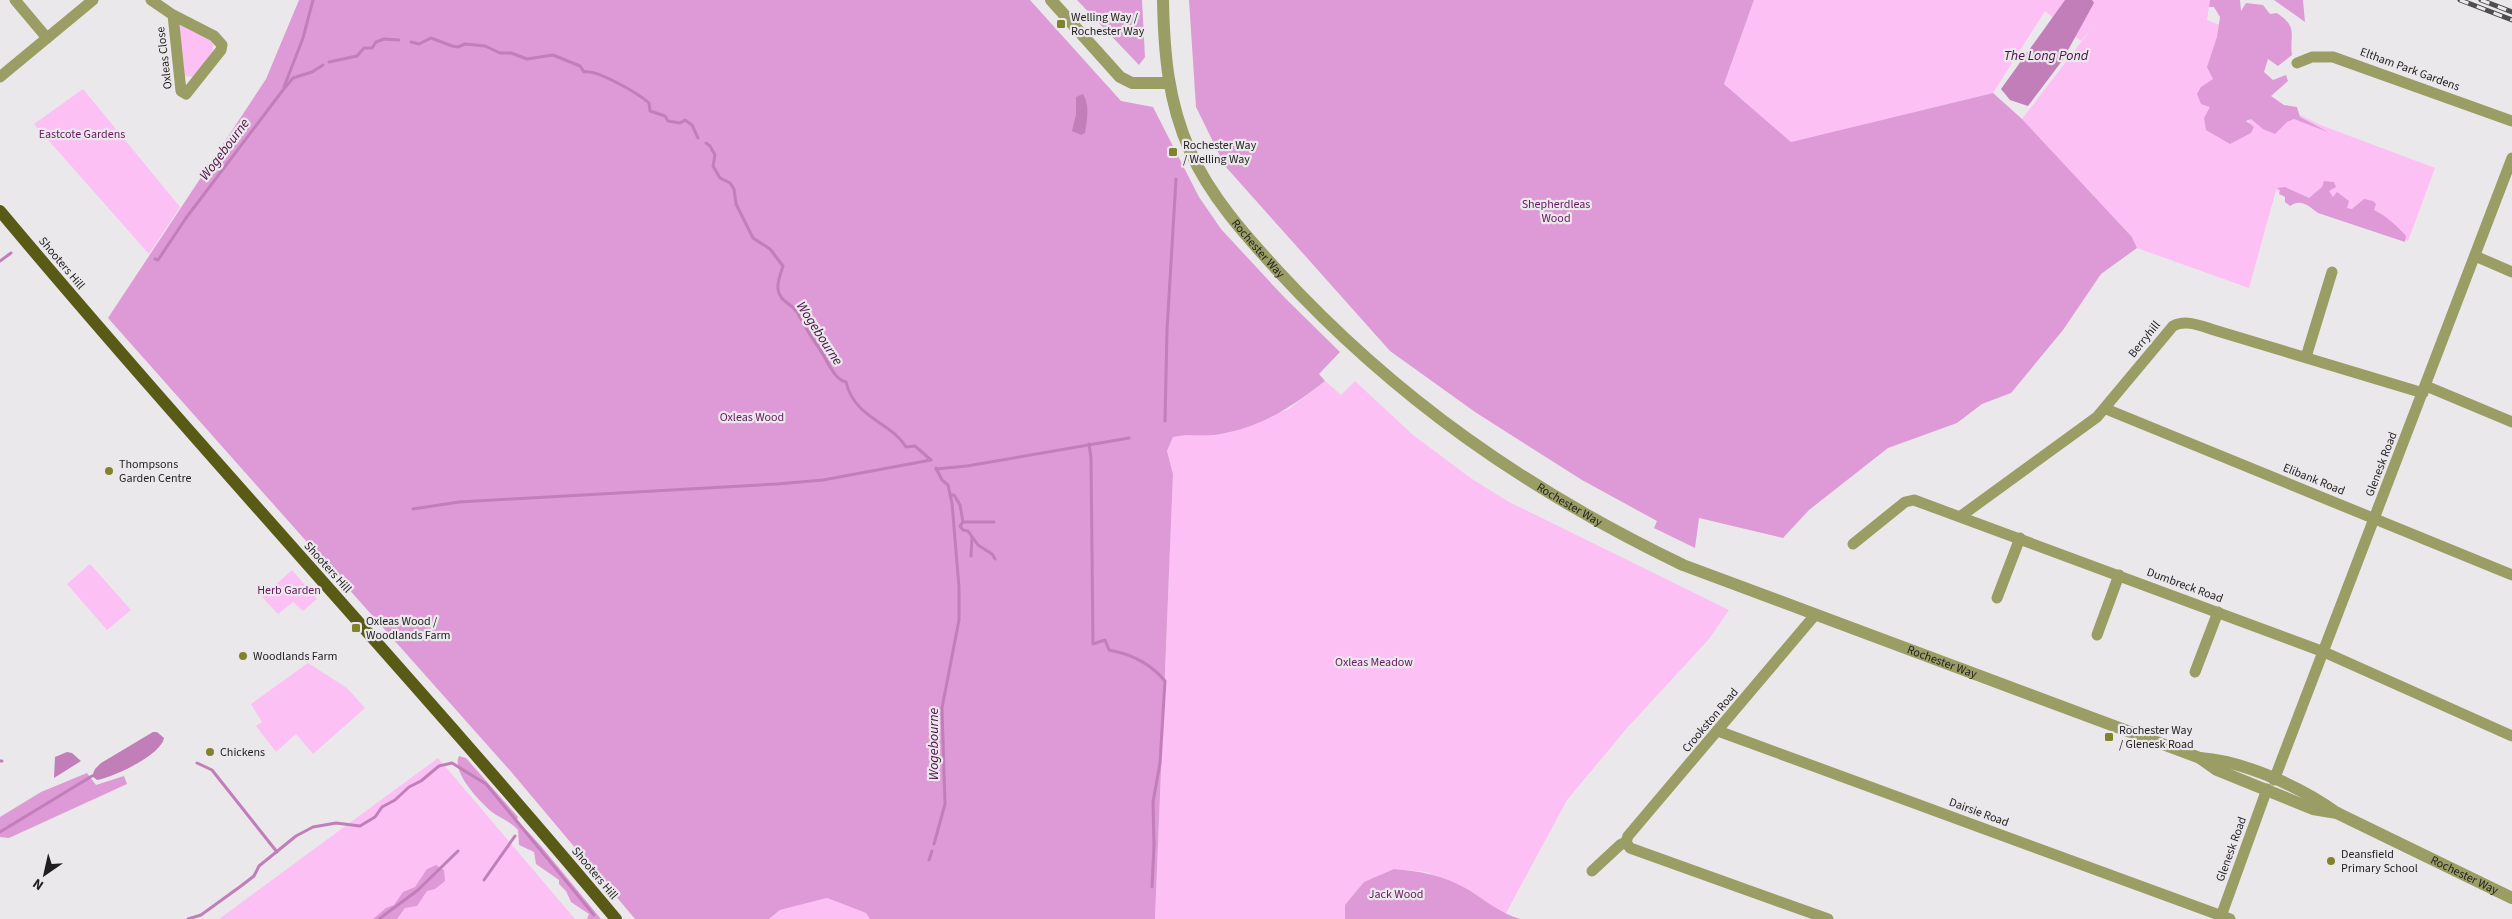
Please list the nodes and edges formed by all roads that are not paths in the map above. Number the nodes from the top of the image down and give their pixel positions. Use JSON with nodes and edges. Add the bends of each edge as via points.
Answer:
{"nodes":[{"id":1,"x":15,"y":0,"type":"edge"},
{"id":2,"x":93,"y":0,"type":"edge"},
{"id":3,"x":151,"y":0,"type":"edge"},
{"id":4,"x":1051,"y":0,"type":"edge"},
{"id":5,"x":1164,"y":0,"type":"edge"},
{"id":6,"x":173,"y":15,"type":"junction"},
{"id":7,"x":47,"y":38,"type":"junction"},
{"id":8,"x":2298,"y":63,"type":"dead end"},
{"id":9,"x":0,"y":76,"type":"edge"},
{"id":10,"x":1168,"y":83,"type":"junction"},
{"id":11,"x":2512,"y":121,"type":"edge"},
{"id":12,"x":2512,"y":158,"type":"edge"},
{"id":13,"x":0,"y":211,"type":"edge"},
{"id":14,"x":2475,"y":256,"type":"junction"},
{"id":15,"x":2332,"y":272,"type":"dead end"},
{"id":16,"x":2512,"y":272,"type":"edge"},
{"id":17,"x":2306,"y":357,"type":"junction"},
{"id":18,"x":2424,"y":389,"type":"junction"},
{"id":19,"x":2106,"y":409,"type":"junction"},
{"id":20,"x":2512,"y":422,"type":"edge"},
{"id":21,"x":1960,"y":516,"type":"junction"},
{"id":22,"x":2374,"y":518,"type":"junction"},
{"id":23,"x":2020,"y":538,"type":"junction"},
{"id":24,"x":1853,"y":544,"type":"dead end"},
{"id":25,"x":2512,"y":574,"type":"edge"},
{"id":26,"x":2119,"y":575,"type":"junction"},
{"id":27,"x":1998,"y":598,"type":"dead end"},
{"id":28,"x":2218,"y":612,"type":"junction"},
{"id":29,"x":1815,"y":615,"type":"junction"},
{"id":30,"x":2097,"y":635,"type":"dead end"},
{"id":31,"x":2324,"y":652,"type":"junction"},
{"id":32,"x":2195,"y":672,"type":"dead end"},
{"id":33,"x":1718,"y":732,"type":"junction"},
{"id":34,"x":2512,"y":736,"type":"edge"},
{"id":35,"x":2270,"y":784,"type":"junction"},
{"id":36,"x":1626,"y":842,"type":"junction"},
{"id":37,"x":1592,"y":871,"type":"dead end"},
{"id":38,"x":2512,"y":898,"type":"edge"},
{"id":39,"x":2224,"y":918,"type":"edge"},
{"id":40,"x":616,"y":919,"type":"edge"},
{"id":41,"x":1828,"y":919,"type":"edge"}],
"edges":[{"from":1,"to":7,"type":"street"},
{"from":2,"to":7,"type":"street"},
{"from":3,"to":6,"type":"street","name":"Oxleas Close"},
{"from":4,"to":10,"type":"street","via":[[1120,77],[1132,83]]},
{"from":5,"to":10,"type":"street","name":"Rochester Way","via":[[1164,53]]},
{"from":6,"to":6,"type":"street","name":"Oxleas Close","via":[[181,90],[186,94],[222,45],[214,36]]},
{"from":7,"to":9,"type":"street"},
{"from":8,"to":11,"type":"street","name":"Eltham Park Gardens","via":[[2312,57],[2333,57]]},
{"from":10,"to":29,"type":"street","name":"Rochester Way","via":[[1189,150],[1202,176],[1228,212],[1293,286],[1378,370],[1486,454],[1619,534],[1683,565]]},
{"from":12,"to":14,"type":"street","name":"Glenesk Road"},
{"from":13,"to":40,"type":"main road","name":"Shooters Hill","via":[[202,448],[528,814]]},
{"from":14,"to":16,"type":"street"},
{"from":14,"to":18,"type":"street","name":"Glenesk Road"},
{"from":15,"to":17,"type":"street"},
{"from":17,"to":18,"type":"street","name":"Berryhill"},
{"from":17,"to":19,"type":"street","name":"Berryhill","via":[[2179,322]]},
{"from":18,"to":20,"type":"street","name":"Berryhill"},
{"from":18,"to":22,"type":"street","name":"Glenesk Road"},
{"from":19,"to":21,"type":"street","name":"Berryhill"},
{"from":19,"to":22,"type":"street","name":"Elibank Road"},
{"from":21,"to":23,"type":"street","name":"Dumbreck Road"},
{"from":21,"to":24,"type":"street","name":"Dumbreck Road","via":[[1910,500]]},
{"from":22,"to":25,"type":"street","name":"Elibank Road"},
{"from":22,"to":31,"type":"street","name":"Glenesk Road"},
{"from":23,"to":26,"type":"street","name":"Dumbreck Road"},
{"from":23,"to":27,"type":"street"},
{"from":26,"to":28,"type":"street","name":"Dumbreck Road"},
{"from":26,"to":30,"type":"street"},
{"from":28,"to":31,"type":"street","name":"Dumbreck Road"},
{"from":28,"to":32,"type":"street"},
{"from":29,"to":33,"type":"street","name":"Crookston Road"},
{"from":29,"to":35,"type":"street","name":"Rochester Way","via":[[2200,758],[2221,760]]},
{"from":31,"to":34,"type":"street","name":"Dumbreck Road"},
{"from":31,"to":35,"type":"street","name":"Glenesk Road"},
{"from":33,"to":36,"type":"street","name":"Crookston Road"},
{"from":33,"to":39,"type":"street","name":"Dairsie Road"},
{"from":35,"to":38,"type":"street","name":"Rochester Way","via":[[2316,798],[2337,814]]},
{"from":35,"to":39,"type":"street","name":"Glenesk Road"},
{"from":36,"to":37,"type":"street","name":"Crookston Road"},
{"from":36,"to":41,"type":"street","via":[[1630,848]]}]}
